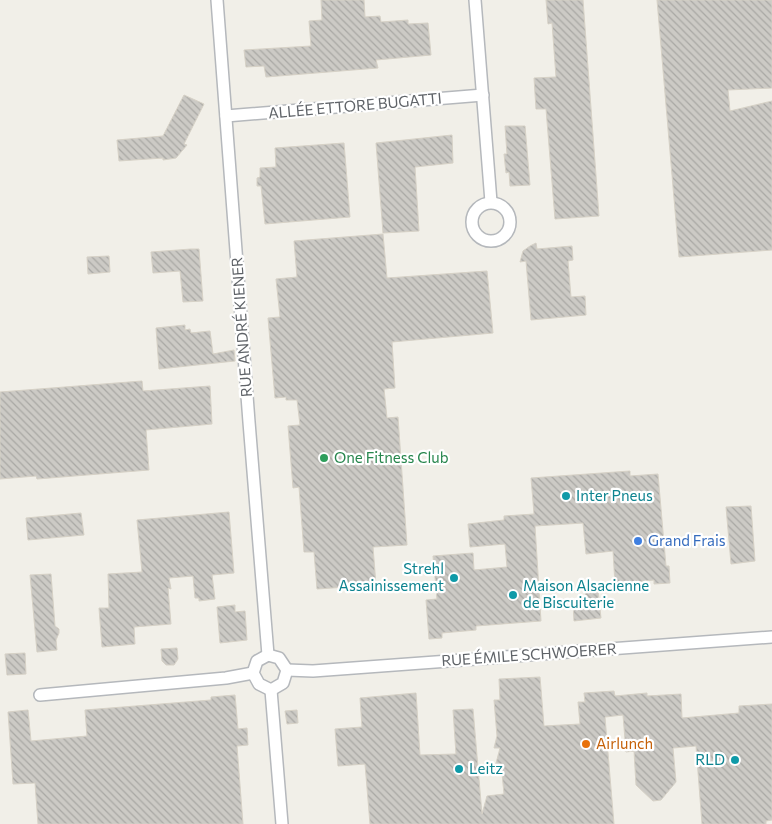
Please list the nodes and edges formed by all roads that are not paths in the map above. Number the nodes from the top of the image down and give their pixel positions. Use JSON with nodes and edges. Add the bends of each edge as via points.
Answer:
{"nodes":[{"id":1,"x":217,"y":0,"type":"edge"},
{"id":2,"x":475,"y":0,"type":"edge"},
{"id":3,"x":483,"y":95,"type":"junction"},
{"id":4,"x":226,"y":116,"type":"junction"},
{"id":5,"x":491,"y":202,"type":"dead end"},
{"id":6,"x":772,"y":637,"type":"edge"},
{"id":7,"x":268,"y":654,"type":"junction"},
{"id":8,"x":286,"y":670,"type":"junction"},
{"id":9,"x":253,"y":673,"type":"junction"},
{"id":10,"x":271,"y":690,"type":"junction"},
{"id":11,"x":40,"y":695,"type":"dead end"},
{"id":12,"x":282,"y":824,"type":"edge"}],
"edges":[{"from":1,"to":4,"type":"street","name":"RUE ANDRÉ KIENER"},
{"from":2,"to":3,"type":"street"},
{"from":3,"to":4,"type":"street","name":"ALLÉE ETTORE BUGATTI"},
{"from":3,"to":5,"type":"street"},
{"from":4,"to":7,"type":"street","name":"RUE ANDRÉ KIENER"},
{"from":6,"to":8,"type":"street","name":"RUE ÉMILE SCHWOERER","via":[[313,671]]},
{"from":7,"to":8,"type":"street","via":[[279,658]]},
{"from":7,"to":9,"type":"street","via":[[257,661]]},
{"from":8,"to":10,"type":"street","via":[[283,683]]},
{"from":9,"to":10,"type":"street","via":[[259,684]]},
{"from":9,"to":11,"type":"street"},
{"from":10,"to":12,"type":"street"}]}
